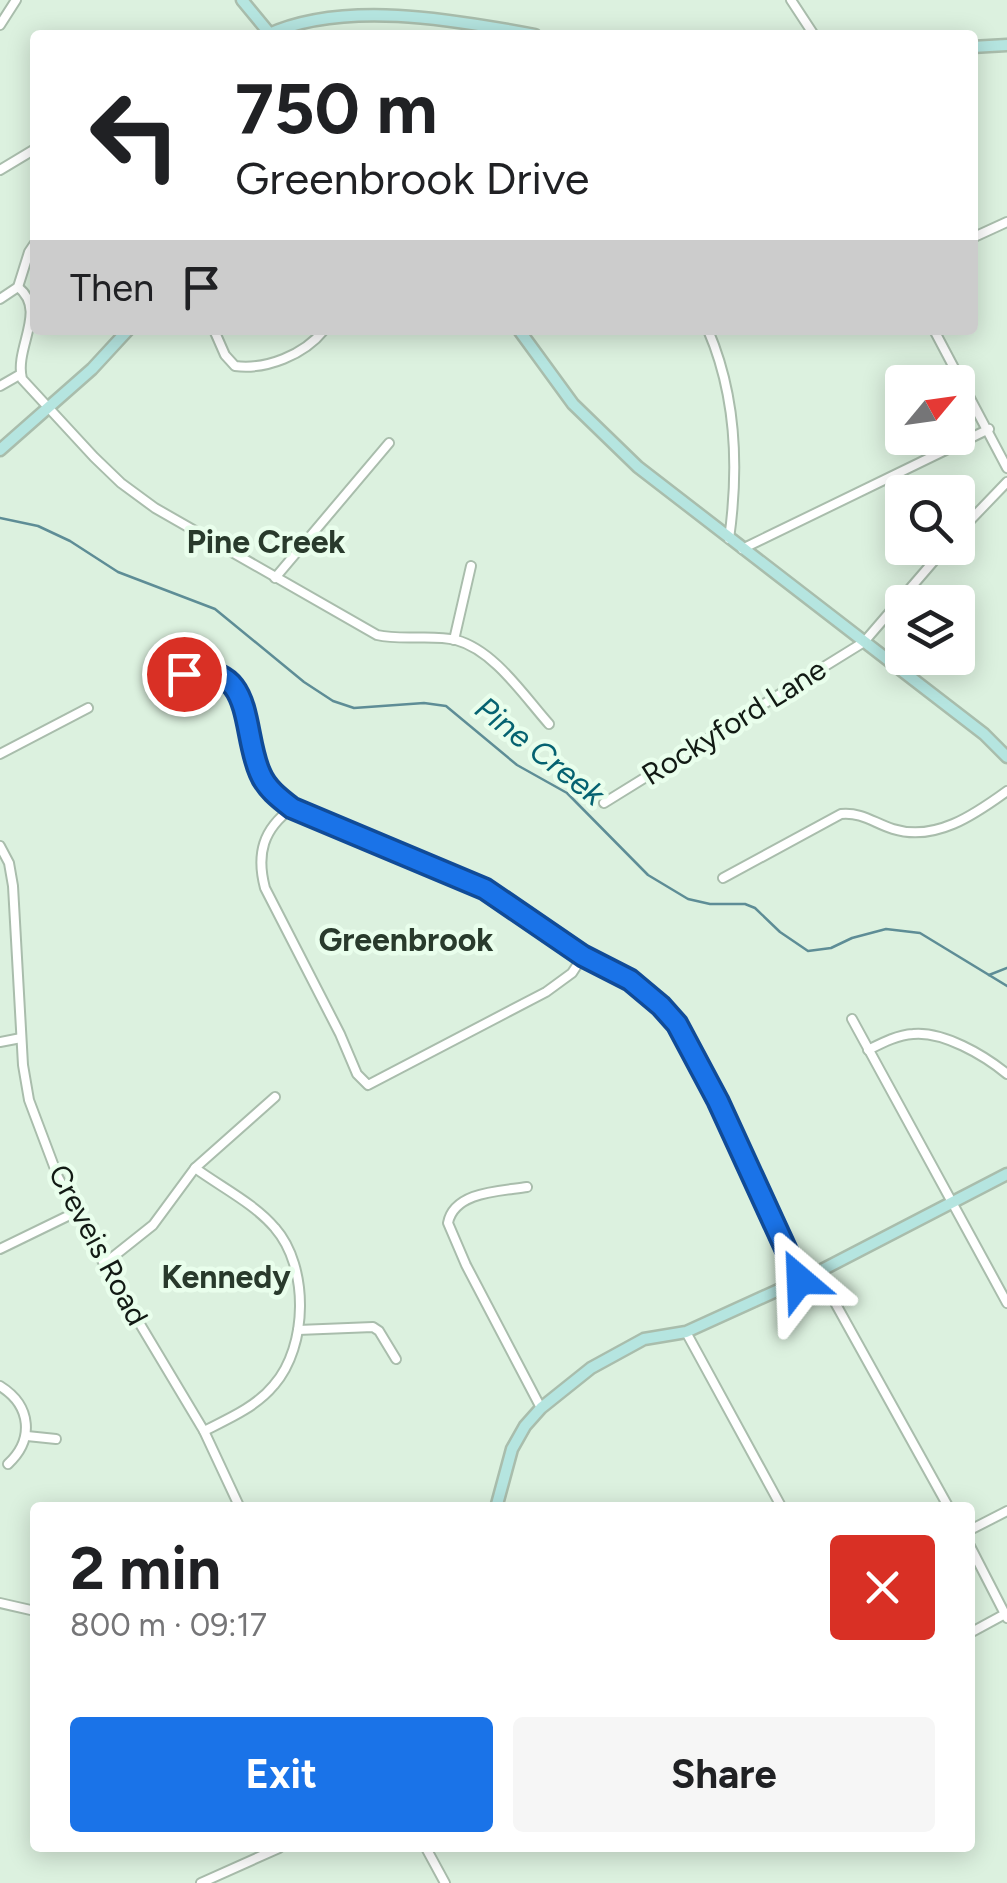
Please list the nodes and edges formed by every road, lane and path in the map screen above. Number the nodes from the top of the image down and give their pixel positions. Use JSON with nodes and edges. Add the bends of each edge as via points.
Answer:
{"nodes":[{"id":1,"x":16,"y":0,"type":"edge"},
{"id":2,"x":242,"y":0,"type":"edge"},
{"id":3,"x":791,"y":0,"type":"edge"},
{"id":4,"x":0,"y":24,"type":"edge"},
{"id":5,"x":266,"y":30,"type":"edge"},
{"id":6,"x":275,"y":30,"type":"edge"},
{"id":7,"x":507,"y":30,"type":"edge"},
{"id":8,"x":811,"y":30,"type":"edge"},
{"id":9,"x":1007,"y":45,"type":"edge"},
{"id":10,"x":978,"y":47,"type":"edge"},
{"id":11,"x":30,"y":152,"type":"edge"},
{"id":12,"x":0,"y":170,"type":"edge"},
{"id":13,"x":1007,"y":222,"type":"edge"},
{"id":14,"x":978,"y":235,"type":"edge"},
{"id":15,"x":30,"y":249,"type":"edge"},
{"id":16,"x":18,"y":287,"type":"junction"},
{"id":17,"x":30,"y":298,"type":"edge"},
{"id":18,"x":0,"y":299,"type":"edge"},
{"id":19,"x":30,"y":316,"type":"edge"},
{"id":20,"x":123,"y":335,"type":"edge"},
{"id":21,"x":216,"y":335,"type":"edge"},
{"id":22,"x":320,"y":335,"type":"edge"},
{"id":23,"x":523,"y":335,"type":"edge"},
{"id":24,"x":710,"y":335,"type":"edge"},
{"id":25,"x":937,"y":335,"type":"edge"},
{"id":26,"x":21,"y":374,"type":"junction"},
{"id":27,"x":0,"y":386,"type":"edge"},
{"id":28,"x":50,"y":408,"type":"junction"},
{"id":29,"x":989,"y":429,"type":"junction"},
{"id":30,"x":389,"y":443,"type":"dead end"},
{"id":31,"x":0,"y":450,"type":"edge"},
{"id":32,"x":1007,"y":468,"type":"edge"},
{"id":33,"x":1007,"y":482,"type":"edge"},
{"id":34,"x":975,"y":515,"type":"edge"},
{"id":35,"x":730,"y":540,"type":"junction"},
{"id":36,"x":742,"y":550,"type":"junction"},
{"id":37,"x":930,"y":565,"type":"edge"},
{"id":38,"x":470,"y":566,"type":"dead end"},
{"id":39,"x":275,"y":578,"type":"junction"},
{"id":40,"x":454,"y":640,"type":"junction"},
{"id":41,"x":864,"y":642,"type":"junction"},
{"id":42,"x":161,"y":694,"type":"dead end"},
{"id":43,"x":88,"y":708,"type":"dead end"},
{"id":44,"x":549,"y":724,"type":"dead end"},
{"id":45,"x":0,"y":754,"type":"edge"},
{"id":46,"x":1007,"y":757,"type":"edge"},
{"id":47,"x":1007,"y":790,"type":"edge"},
{"id":48,"x":604,"y":802,"type":"dead end"},
{"id":49,"x":292,"y":808,"type":"junction"},
{"id":50,"x":0,"y":846,"type":"edge"},
{"id":51,"x":723,"y":878,"type":"dead end"},
{"id":52,"x":583,"y":956,"type":"junction"},
{"id":53,"x":852,"y":1019,"type":"dead end"},
{"id":54,"x":21,"y":1038,"type":"junction"},
{"id":55,"x":0,"y":1042,"type":"edge"},
{"id":56,"x":868,"y":1050,"type":"junction"},
{"id":57,"x":1007,"y":1074,"type":"edge"},
{"id":58,"x":275,"y":1097,"type":"dead end"},
{"id":59,"x":196,"y":1168,"type":"junction"},
{"id":60,"x":1007,"y":1174,"type":"edge"},
{"id":61,"x":527,"y":1187,"type":"dead end"},
{"id":62,"x":950,"y":1201,"type":"junction"},
{"id":63,"x":76,"y":1212,"type":"junction"},
{"id":64,"x":0,"y":1249,"type":"edge"},
{"id":65,"x":104,"y":1264,"type":"junction"},
{"id":66,"x":818,"y":1272,"type":"junction"},
{"id":67,"x":800,"y":1280,"type":"junction"},
{"id":68,"x":1007,"y":1303,"type":"edge"},
{"id":69,"x":298,"y":1330,"type":"junction"},
{"id":70,"x":686,"y":1332,"type":"junction"},
{"id":71,"x":396,"y":1359,"type":"dead end"},
{"id":72,"x":0,"y":1386,"type":"edge"},
{"id":73,"x":541,"y":1408,"type":"junction"},
{"id":74,"x":204,"y":1431,"type":"junction"},
{"id":75,"x":27,"y":1436,"type":"junction"},
{"id":76,"x":56,"y":1439,"type":"dead end"},
{"id":77,"x":8,"y":1464,"type":"dead end"},
{"id":78,"x":237,"y":1502,"type":"edge"},
{"id":79,"x":498,"y":1502,"type":"edge"},
{"id":80,"x":779,"y":1502,"type":"edge"},
{"id":81,"x":946,"y":1502,"type":"edge"},
{"id":82,"x":1007,"y":1512,"type":"edge"},
{"id":83,"x":975,"y":1528,"type":"edge"},
{"id":84,"x":975,"y":1556,"type":"edge"},
{"id":85,"x":0,"y":1603,"type":"edge"},
{"id":86,"x":30,"y":1610,"type":"edge"},
{"id":87,"x":1006,"y":1616,"type":"edge"},
{"id":88,"x":975,"y":1630,"type":"edge"},
{"id":89,"x":269,"y":1852,"type":"edge"},
{"id":90,"x":428,"y":1852,"type":"edge"},
{"id":91,"x":201,"y":1883,"type":"edge"},
{"id":92,"x":444,"y":1883,"type":"edge"}],
"edges":[{"from":1,"to":4,"type":"street"},
{"from":2,"to":5,"type":"street"},
{"from":3,"to":8,"type":"street"},
{"from":6,"to":7,"type":"street","via":[[331,6],[396,8]]},
{"from":9,"to":10,"type":"street"},
{"from":11,"to":12,"type":"street"},
{"from":13,"to":14,"type":"street"},
{"from":15,"to":16,"type":"street"},
{"from":16,"to":17,"type":"street"},
{"from":16,"to":18,"type":"street"},
{"from":19,"to":26,"type":"street"},
{"from":20,"to":28,"type":"street"},
{"from":21,"to":22,"type":"street","via":[[235,366],[249,368],[281,361]]},
{"from":23,"to":35,"type":"street","via":[[596,428]]},
{"from":24,"to":35,"type":"street","via":[[734,432]]},
{"from":25,"to":29,"type":"street"},
{"from":26,"to":27,"type":"street"},
{"from":26,"to":28,"type":"street"},
{"from":28,"to":31,"type":"street"},
{"from":28,"to":39,"type":"street","via":[[120,483]]},
{"from":29,"to":32,"type":"street"},
{"from":29,"to":36,"type":"street"},
{"from":30,"to":39,"type":"street"},
{"from":33,"to":34,"type":"street"},
{"from":35,"to":36,"type":"street"},
{"from":36,"to":41,"type":"street"},
{"from":37,"to":41,"type":"street","name":"Rockyford Lane"},
{"from":38,"to":40,"type":"street"},
{"from":39,"to":40,"type":"street","via":[[377,635]]},
{"from":40,"to":44,"type":"street","via":[[481,652]]},
{"from":41,"to":46,"type":"street"},
{"from":41,"to":48,"type":"street","name":"Rockyford Lane"},
{"from":42,"to":49,"type":"street","via":[[184,674],[212,673],[228,681],[245,707],[266,786]]},
{"from":43,"to":45,"type":"street"},
{"from":47,"to":51,"type":"street","via":[[950,825],[922,833],[841,814]]},
{"from":49,"to":52,"type":"street","via":[[485,889]]},
{"from":49,"to":52,"type":"street","via":[[264,837],[264,888],[368,1085],[546,992]]},
{"from":50,"to":54,"type":"street","name":"Creveis Road","via":[[14,886]]},
{"from":52,"to":67,"type":"street","via":[[630,980],[677,1024]]},
{"from":53,"to":56,"type":"street"},
{"from":54,"to":55,"type":"street"},
{"from":54,"to":63,"type":"street","name":"Creveis Road","via":[[30,1100]]},
{"from":56,"to":57,"type":"street","via":[[922,1034],[973,1052]]},
{"from":56,"to":62,"type":"street"},
{"from":58,"to":59,"type":"street"},
{"from":59,"to":65,"type":"street","via":[[153,1224]]},
{"from":59,"to":69,"type":"street","via":[[284,1240],[294,1265]]},
{"from":60,"to":62,"type":"street"},
{"from":61,"to":73,"type":"street","via":[[468,1200],[448,1222]]},
{"from":62,"to":66,"type":"street"},
{"from":62,"to":68,"type":"street"},
{"from":63,"to":64,"type":"street"},
{"from":63,"to":65,"type":"street","name":"Creveis Road"},
{"from":65,"to":74,"type":"street","name":"Creveis Road"},
{"from":66,"to":67,"type":"street"},
{"from":66,"to":81,"type":"street"},
{"from":67,"to":70,"type":"street"},
{"from":69,"to":71,"type":"street","via":[[373,1327]]},
{"from":69,"to":74,"type":"street","via":[[274,1386]]},
{"from":70,"to":73,"type":"street","via":[[633,1344]]},
{"from":70,"to":80,"type":"street"},
{"from":72,"to":75,"type":"street","via":[[20,1406]]},
{"from":73,"to":79,"type":"street","via":[[512,1450]]},
{"from":74,"to":78,"type":"street","name":"Creveis Road"},
{"from":75,"to":76,"type":"street"},
{"from":75,"to":77,"type":"street"},
{"from":82,"to":83,"type":"street"},
{"from":84,"to":87,"type":"street"},
{"from":85,"to":86,"type":"street"},
{"from":87,"to":88,"type":"street"},
{"from":89,"to":91,"type":"street"},
{"from":90,"to":92,"type":"street"}]}
